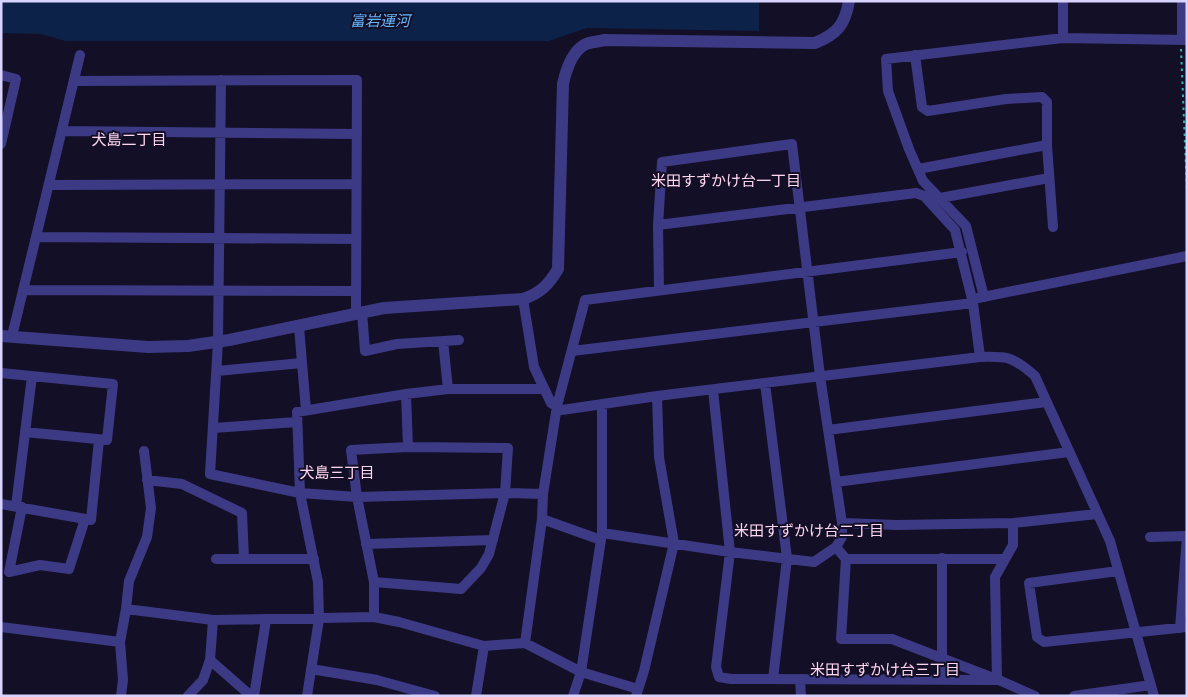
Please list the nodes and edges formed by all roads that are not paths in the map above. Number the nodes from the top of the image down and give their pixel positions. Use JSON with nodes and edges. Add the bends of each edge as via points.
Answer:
{"nodes":[{"id":1,"x":849,"y":1,"type":"edge"},
{"id":2,"x":1063,"y":1,"type":"edge"},
{"id":3,"x":1182,"y":1,"type":"edge"},
{"id":4,"x":1063,"y":38,"type":"junction"},
{"id":5,"x":1184,"y":39,"type":"edge"},
{"id":6,"x":80,"y":55,"type":"dead end"},
{"id":7,"x":916,"y":55,"type":"junction"},
{"id":8,"x":1,"y":75,"type":"edge"},
{"id":9,"x":221,"y":80,"type":"junction"},
{"id":10,"x":74,"y":81,"type":"junction"},
{"id":11,"x":62,"y":131,"type":"junction"},
{"id":12,"x":220,"y":132,"type":"junction"},
{"id":13,"x":356,"y":134,"type":"junction"},
{"id":14,"x":2,"y":141,"type":"edge"},
{"id":15,"x":1047,"y":145,"type":"junction"},
{"id":16,"x":918,"y":169,"type":"junction"},
{"id":17,"x":1050,"y":178,"type":"junction"},
{"id":18,"x":220,"y":184,"type":"junction"},
{"id":19,"x":356,"y":184,"type":"junction"},
{"id":20,"x":49,"y":185,"type":"junction"},
{"id":21,"x":940,"y":198,"type":"junction"},
{"id":22,"x":800,"y":207,"type":"junction"},
{"id":23,"x":658,"y":225,"type":"junction"},
{"id":24,"x":1053,"y":226,"type":"dead end"},
{"id":25,"x":36,"y":237,"type":"junction"},
{"id":26,"x":219,"y":238,"type":"junction"},
{"id":27,"x":356,"y":239,"type":"junction"},
{"id":28,"x":962,"y":252,"type":"junction"},
{"id":29,"x":1187,"y":256,"type":"edge"},
{"id":30,"x":808,"y":271,"type":"junction"},
{"id":31,"x":23,"y":290,"type":"junction"},
{"id":32,"x":660,"y":290,"type":"junction"},
{"id":33,"x":219,"y":291,"type":"junction"},
{"id":34,"x":356,"y":291,"type":"junction"},
{"id":35,"x":984,"y":297,"type":"junction"},
{"id":36,"x":524,"y":299,"type":"junction"},
{"id":37,"x":973,"y":301,"type":"junction"},
{"id":38,"x":359,"y":313,"type":"junction"},
{"id":39,"x":815,"y":322,"type":"junction"},
{"id":40,"x":298,"y":327,"type":"junction"},
{"id":41,"x":7,"y":336,"type":"edge"},
{"id":42,"x":459,"y":340,"type":"dead end"},
{"id":43,"x":443,"y":341,"type":"junction"},
{"id":44,"x":218,"y":342,"type":"junction"},
{"id":45,"x":572,"y":351,"type":"junction"},
{"id":46,"x":980,"y":358,"type":"junction"},
{"id":47,"x":302,"y":363,"type":"junction"},
{"id":48,"x":217,"y":371,"type":"junction"},
{"id":49,"x":1,"y":373,"type":"edge"},
{"id":50,"x":32,"y":376,"type":"junction"},
{"id":51,"x":820,"y":376,"type":"junction"},
{"id":52,"x":765,"y":383,"type":"junction"},
{"id":53,"x":544,"y":388,"type":"junction"},
{"id":54,"x":448,"y":389,"type":"junction"},
{"id":55,"x":713,"y":390,"type":"junction"},
{"id":56,"x":406,"y":394,"type":"junction"},
{"id":57,"x":657,"y":396,"type":"junction"},
{"id":58,"x":1046,"y":402,"type":"junction"},
{"id":59,"x":602,"y":404,"type":"junction"},
{"id":60,"x":557,"y":406,"type":"junction"},
{"id":61,"x":306,"y":410,"type":"junction"},
{"id":62,"x":297,"y":422,"type":"junction"},
{"id":63,"x":213,"y":428,"type":"junction"},
{"id":64,"x":828,"y":430,"type":"junction"},
{"id":65,"x":25,"y":432,"type":"junction"},
{"id":66,"x":100,"y":440,"type":"junction"},
{"id":67,"x":408,"y":447,"type":"junction"},
{"id":68,"x":144,"y":451,"type":"dead end"},
{"id":69,"x":1069,"y":452,"type":"junction"},
{"id":70,"x":147,"y":480,"type":"junction"},
{"id":71,"x":836,"y":482,"type":"junction"},
{"id":72,"x":300,"y":493,"type":"junction"},
{"id":73,"x":505,"y":493,"type":"junction"},
{"id":74,"x":542,"y":494,"type":"junction"},
{"id":75,"x":357,"y":497,"type":"junction"},
{"id":76,"x":1,"y":504,"type":"edge"},
{"id":77,"x":19,"y":507,"type":"junction"},
{"id":78,"x":1097,"y":514,"type":"junction"},
{"id":79,"x":85,"y":519,"type":"junction"},
{"id":80,"x":542,"y":519,"type":"junction"},
{"id":81,"x":842,"y":523,"type":"junction"},
{"id":82,"x":1013,"y":523,"type":"junction"},
{"id":83,"x":601,"y":536,"type":"junction"},
{"id":84,"x":1150,"y":537,"type":"dead end"},
{"id":85,"x":1187,"y":537,"type":"edge"},
{"id":86,"x":493,"y":540,"type":"junction"},
{"id":87,"x":674,"y":543,"type":"junction"},
{"id":88,"x":366,"y":544,"type":"junction"},
{"id":89,"x":836,"y":547,"type":"junction"},
{"id":90,"x":730,"y":552,"type":"junction"},
{"id":91,"x":788,"y":558,"type":"junction"},
{"id":92,"x":942,"y":558,"type":"junction"},
{"id":93,"x":216,"y":559,"type":"dead end"},
{"id":94,"x":244,"y":559,"type":"junction"},
{"id":95,"x":314,"y":559,"type":"junction"},
{"id":96,"x":846,"y":559,"type":"junction"},
{"id":97,"x":1005,"y":559,"type":"junction"},
{"id":98,"x":1118,"y":571,"type":"junction"},
{"id":99,"x":374,"y":582,"type":"junction"},
{"id":100,"x":126,"y":609,"type":"junction"},
{"id":101,"x":374,"y":617,"type":"junction"},
{"id":102,"x":319,"y":619,"type":"junction"},
{"id":103,"x":213,"y":620,"type":"junction"},
{"id":104,"x":266,"y":620,"type":"junction"},
{"id":105,"x":1,"y":627,"type":"edge"},
{"id":106,"x":1183,"y":628,"type":"edge"},
{"id":107,"x":1136,"y":632,"type":"junction"},
{"id":108,"x":120,"y":642,"type":"junction"},
{"id":109,"x":525,"y":643,"type":"junction"},
{"id":110,"x":484,"y":646,"type":"junction"},
{"id":111,"x":943,"y":658,"type":"junction"},
{"id":112,"x":210,"y":660,"type":"junction"},
{"id":113,"x":312,"y":669,"type":"junction"},
{"id":114,"x":581,"y":672,"type":"junction"},
{"id":115,"x":772,"y":679,"type":"junction"},
{"id":116,"x":800,"y":679,"type":"junction"},
{"id":117,"x":942,"y":680,"type":"junction"},
{"id":118,"x":997,"y":680,"type":"junction"},
{"id":119,"x":1151,"y":685,"type":"junction"},
{"id":120,"x":637,"y":692,"type":"edge"},
{"id":121,"x":121,"y":696,"type":"edge"},
{"id":122,"x":188,"y":696,"type":"edge"},
{"id":123,"x":253,"y":696,"type":"edge"},
{"id":124,"x":307,"y":696,"type":"edge"},
{"id":125,"x":435,"y":696,"type":"edge"},
{"id":126,"x":476,"y":696,"type":"edge"},
{"id":127,"x":574,"y":696,"type":"edge"},
{"id":128,"x":801,"y":696,"type":"edge"},
{"id":129,"x":1034,"y":696,"type":"edge"},
{"id":130,"x":1074,"y":696,"type":"edge"},
{"id":131,"x":1154,"y":696,"type":"edge"}],
"edges":[{"from":1,"to":36,"type":"street","via":[[847,16],[838,30],[815,43],[604,40],[584,45],[573,57],[563,84],[558,269],[550,283]]},
{"from":2,"to":4,"type":"street"},
{"from":3,"to":5,"type":"street"},
{"from":4,"to":5,"type":"street"},
{"from":4,"to":7,"type":"street"},
{"from":6,"to":10,"type":"street"},
{"from":7,"to":15,"type":"street","via":[[922,107],[928,111],[1042,97],[1047,102]]},
{"from":7,"to":16,"type":"street","via":[[886,58],[888,91]]},
{"from":8,"to":14,"type":"street","via":[[16,79]]},
{"from":9,"to":10,"type":"street"},
{"from":9,"to":12,"type":"street"},
{"from":9,"to":13,"type":"street","via":[[357,80]]},
{"from":10,"to":11,"type":"street"},
{"from":11,"to":12,"type":"street"},
{"from":11,"to":20,"type":"street"},
{"from":12,"to":13,"type":"street"},
{"from":12,"to":18,"type":"street"},
{"from":13,"to":19,"type":"street"},
{"from":15,"to":16,"type":"street"},
{"from":15,"to":17,"type":"street"},
{"from":16,"to":21,"type":"street"},
{"from":17,"to":21,"type":"street"},
{"from":17,"to":24,"type":"street"},
{"from":18,"to":19,"type":"street"},
{"from":18,"to":20,"type":"street"},
{"from":18,"to":26,"type":"street"},
{"from":19,"to":27,"type":"street"},
{"from":20,"to":25,"type":"street"},
{"from":21,"to":35,"type":"street","via":[[966,226]]},
{"from":22,"to":23,"type":"street"},
{"from":22,"to":23,"type":"street","via":[[792,144],[662,162]]},
{"from":22,"to":28,"type":"street","via":[[916,193],[924,196],[955,230]]},
{"from":22,"to":30,"type":"street"},
{"from":23,"to":32,"type":"street"},
{"from":25,"to":26,"type":"street"},
{"from":25,"to":31,"type":"street"},
{"from":26,"to":27,"type":"street"},
{"from":26,"to":33,"type":"street"},
{"from":27,"to":34,"type":"street"},
{"from":28,"to":30,"type":"street"},
{"from":28,"to":37,"type":"street"},
{"from":29,"to":35,"type":"street"},
{"from":30,"to":32,"type":"street"},
{"from":30,"to":39,"type":"street"},
{"from":31,"to":33,"type":"street"},
{"from":31,"to":41,"type":"street"},
{"from":32,"to":45,"type":"street","via":[[585,300]]},
{"from":33,"to":34,"type":"street"},
{"from":33,"to":44,"type":"street"},
{"from":34,"to":38,"type":"street"},
{"from":35,"to":37,"type":"street"},
{"from":36,"to":38,"type":"street","via":[[384,308]]},
{"from":36,"to":53,"type":"street","via":[[534,367]]},
{"from":37,"to":39,"type":"street"},
{"from":37,"to":46,"type":"street"},
{"from":38,"to":40,"type":"street"},
{"from":38,"to":43,"type":"street","via":[[365,351],[397,344]]},
{"from":39,"to":45,"type":"street"},
{"from":39,"to":51,"type":"street"},
{"from":40,"to":44,"type":"street"},
{"from":40,"to":47,"type":"street"},
{"from":41,"to":44,"type":"street","via":[[148,347]]},
{"from":42,"to":43,"type":"street"},
{"from":43,"to":54,"type":"street"},
{"from":44,"to":48,"type":"street"},
{"from":45,"to":60,"type":"street"},
{"from":46,"to":51,"type":"street"},
{"from":46,"to":58,"type":"street","via":[[1004,356],[1020,363],[1035,376]]},
{"from":47,"to":48,"type":"street"},
{"from":47,"to":61,"type":"street"},
{"from":48,"to":63,"type":"street"},
{"from":49,"to":50,"type":"street"},
{"from":50,"to":65,"type":"street"},
{"from":50,"to":66,"type":"street","via":[[113,384],[107,440]]},
{"from":51,"to":52,"type":"street"},
{"from":51,"to":64,"type":"street"},
{"from":52,"to":55,"type":"street"},
{"from":52,"to":91,"type":"street"},
{"from":53,"to":54,"type":"street"},
{"from":53,"to":60,"type":"street","via":[[551,403]]},
{"from":54,"to":56,"type":"street"},
{"from":55,"to":57,"type":"street"},
{"from":55,"to":90,"type":"street"},
{"from":56,"to":61,"type":"street"},
{"from":56,"to":67,"type":"street"},
{"from":57,"to":59,"type":"street"},
{"from":57,"to":87,"type":"street","via":[[659,457]]},
{"from":58,"to":64,"type":"street"},
{"from":58,"to":69,"type":"street"},
{"from":59,"to":60,"type":"street","via":[[562,410]]},
{"from":59,"to":83,"type":"street"},
{"from":60,"to":74,"type":"street"},
{"from":61,"to":62,"type":"street","via":[[297,412]]},
{"from":62,"to":63,"type":"street"},
{"from":62,"to":72,"type":"street"},
{"from":63,"to":72,"type":"street","via":[[210,474]]},
{"from":64,"to":71,"type":"street"},
{"from":65,"to":66,"type":"street"},
{"from":65,"to":77,"type":"street"},
{"from":66,"to":79,"type":"street","via":[[91,520]]},
{"from":67,"to":73,"type":"street","via":[[508,448]]},
{"from":67,"to":75,"type":"street","via":[[351,450]]},
{"from":68,"to":70,"type":"street"},
{"from":69,"to":71,"type":"street"},
{"from":69,"to":78,"type":"street"},
{"from":70,"to":94,"type":"street","via":[[182,484],[242,513]]},
{"from":70,"to":100,"type":"street","via":[[151,508],[148,537],[128,580]]},
{"from":71,"to":81,"type":"street"},
{"from":72,"to":75,"type":"street"},
{"from":72,"to":95,"type":"street"},
{"from":73,"to":74,"type":"street"},
{"from":73,"to":75,"type":"street"},
{"from":73,"to":86,"type":"street"},
{"from":74,"to":80,"type":"street"},
{"from":75,"to":88,"type":"street"},
{"from":76,"to":77,"type":"street"},
{"from":77,"to":79,"type":"street"},
{"from":77,"to":79,"type":"street","via":[[9,572],[40,565],[69,569]]},
{"from":78,"to":82,"type":"street"},
{"from":78,"to":98,"type":"street","via":[[1110,541]]},
{"from":80,"to":83,"type":"street"},
{"from":80,"to":109,"type":"street"},
{"from":81,"to":82,"type":"street"},
{"from":81,"to":89,"type":"street","via":[[842,537]]},
{"from":82,"to":97,"type":"street","via":[[1013,545]]},
{"from":83,"to":87,"type":"street"},
{"from":83,"to":114,"type":"street"},
{"from":84,"to":85,"type":"street"},
{"from":85,"to":106,"type":"street"},
{"from":86,"to":88,"type":"street"},
{"from":86,"to":99,"type":"street","via":[[482,568],[461,589]]},
{"from":87,"to":90,"type":"street"},
{"from":87,"to":120,"type":"street"},
{"from":88,"to":99,"type":"street"},
{"from":89,"to":91,"type":"street","via":[[814,562]]},
{"from":89,"to":96,"type":"street"},
{"from":90,"to":91,"type":"street"},
{"from":90,"to":115,"type":"street","via":[[716,667],[719,677]]},
{"from":91,"to":115,"type":"street"},
{"from":92,"to":96,"type":"street"},
{"from":92,"to":97,"type":"street"},
{"from":92,"to":111,"type":"street"},
{"from":93,"to":94,"type":"street"},
{"from":94,"to":95,"type":"street"},
{"from":95,"to":102,"type":"street"},
{"from":96,"to":111,"type":"street","via":[[841,639],[892,639]]},
{"from":97,"to":118,"type":"street","via":[[995,577]]},
{"from":98,"to":107,"type":"street"},
{"from":98,"to":107,"type":"street","via":[[1029,582],[1037,637],[1044,642]]},
{"from":99,"to":101,"type":"street"},
{"from":100,"to":103,"type":"street"},
{"from":100,"to":108,"type":"street"},
{"from":101,"to":102,"type":"street"},
{"from":101,"to":110,"type":"street"},
{"from":102,"to":104,"type":"street"},
{"from":102,"to":113,"type":"street"},
{"from":103,"to":104,"type":"street"},
{"from":103,"to":112,"type":"street"},
{"from":104,"to":123,"type":"street"},
{"from":105,"to":108,"type":"street"},
{"from":106,"to":107,"type":"street"},
{"from":107,"to":119,"type":"street"},
{"from":108,"to":121,"type":"street"},
{"from":109,"to":110,"type":"street"},
{"from":109,"to":114,"type":"street"},
{"from":110,"to":126,"type":"street"},
{"from":111,"to":117,"type":"street"},
{"from":111,"to":118,"type":"street"},
{"from":112,"to":122,"type":"street","via":[[203,680]]},
{"from":112,"to":123,"type":"street"},
{"from":113,"to":124,"type":"street"},
{"from":113,"to":125,"type":"street","via":[[377,680]]},
{"from":114,"to":120,"type":"street"},
{"from":114,"to":127,"type":"street"},
{"from":115,"to":116,"type":"street"},
{"from":116,"to":117,"type":"street"},
{"from":116,"to":128,"type":"street"},
{"from":117,"to":118,"type":"street"},
{"from":118,"to":129,"type":"street"},
{"from":119,"to":130,"type":"street"},
{"from":119,"to":131,"type":"street"}]}
